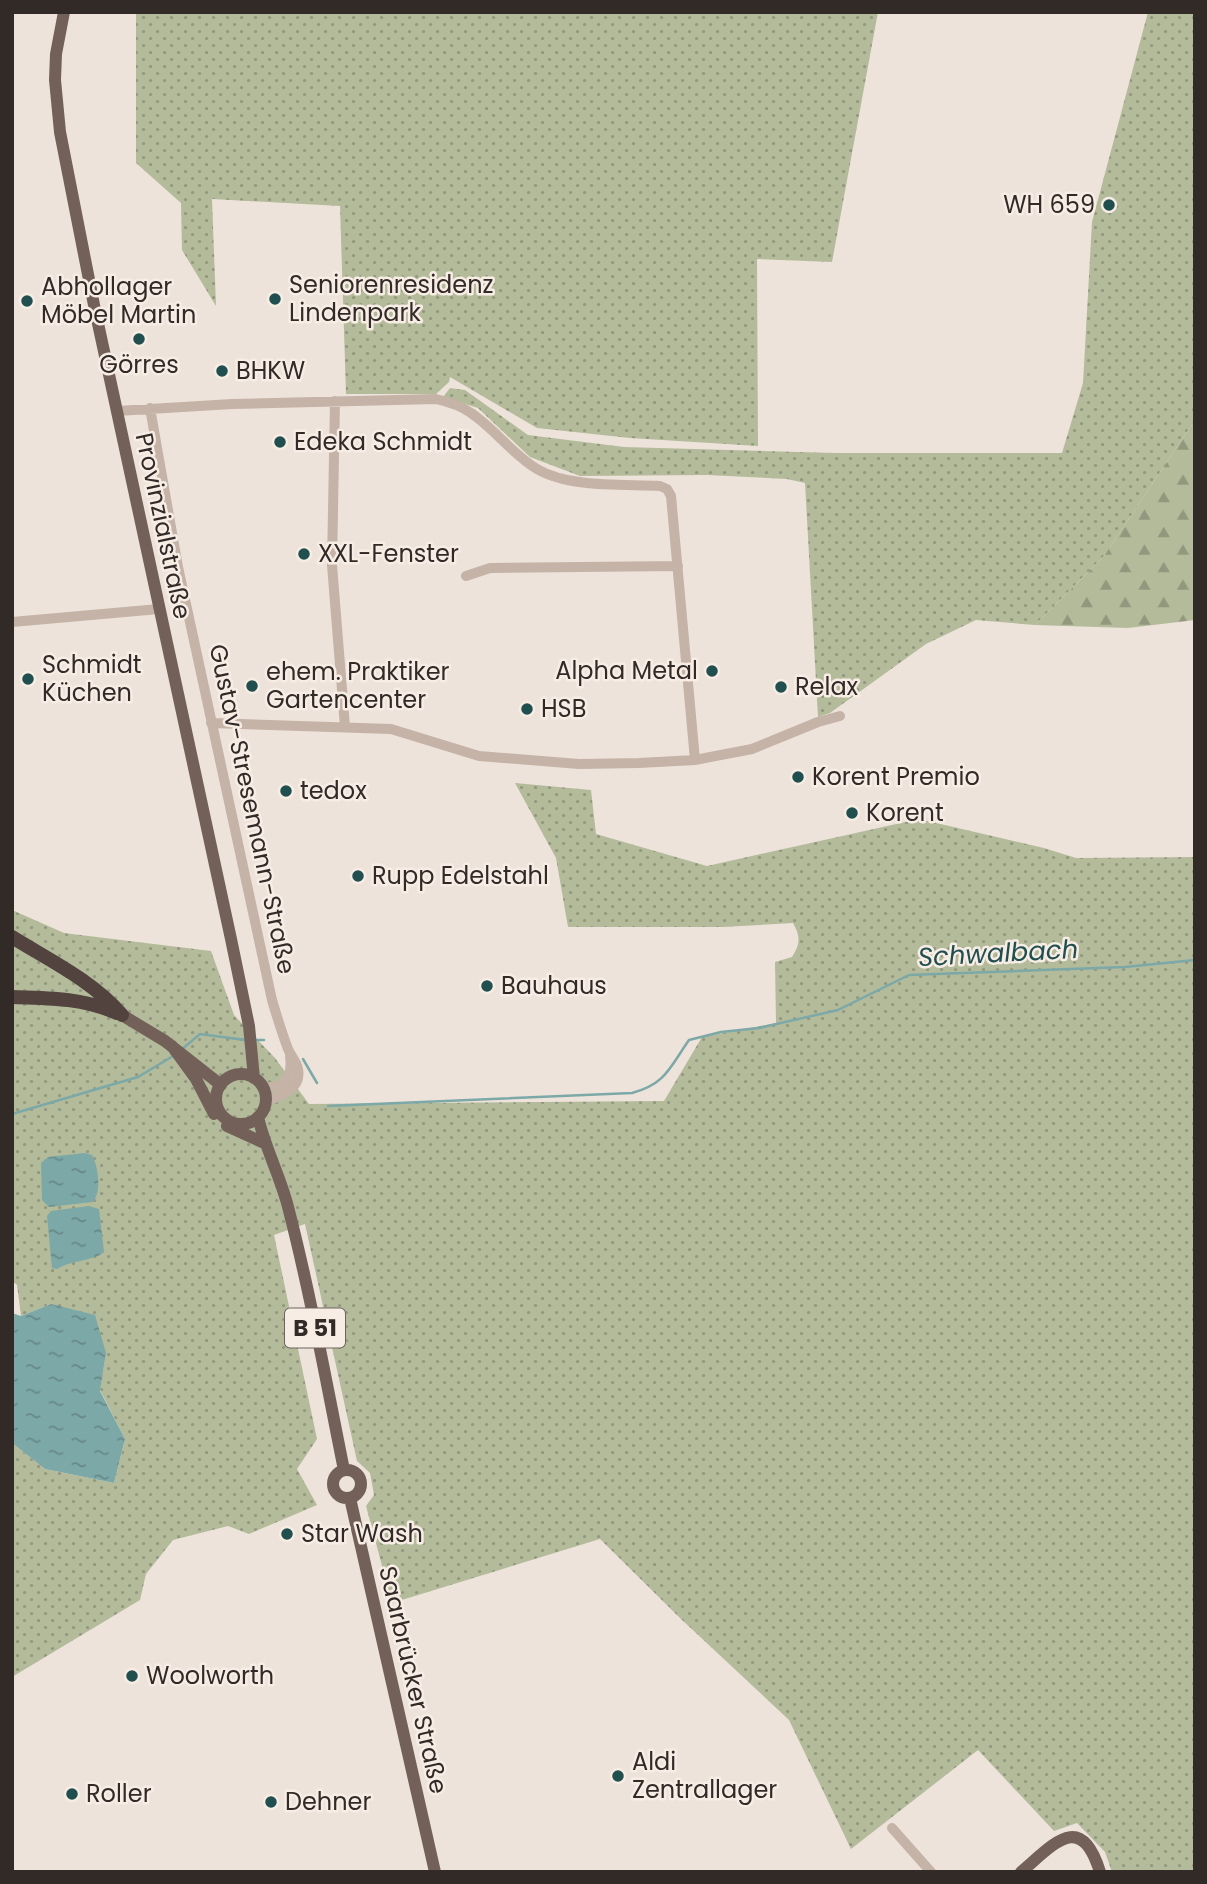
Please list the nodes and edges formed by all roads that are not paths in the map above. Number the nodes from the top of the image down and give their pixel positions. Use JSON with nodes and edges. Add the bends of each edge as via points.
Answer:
{"nodes":[{"id":1,"x":64,"y":12,"type":"edge"},
{"id":2,"x":335,"y":401,"type":"junction"},
{"id":3,"x":150,"y":408,"type":"junction"},
{"id":4,"x":117,"y":411,"type":"junction"},
{"id":5,"x":678,"y":566,"type":"junction"},
{"id":6,"x":466,"y":576,"type":"dead end"},
{"id":7,"x":159,"y":609,"type":"junction"},
{"id":8,"x":12,"y":622,"type":"edge"},
{"id":9,"x":840,"y":716,"type":"dead end"},
{"id":10,"x":211,"y":723,"type":"junction"},
{"id":11,"x":345,"y":727,"type":"junction"},
{"id":12,"x":695,"y":760,"type":"junction"},
{"id":13,"x":12,"y":937,"type":"edge"},
{"id":14,"x":12,"y":999,"type":"edge"},
{"id":15,"x":122,"y":1015,"type":"junction"},
{"id":16,"x":290,"y":1052,"type":"junction"},
{"id":17,"x":185,"y":1060,"type":"junction"},
{"id":18,"x":253,"y":1080,"type":"junction"},
{"id":19,"x":220,"y":1085,"type":"junction"},
{"id":20,"x":266,"y":1101,"type":"junction"},
{"id":21,"x":258,"y":1117,"type":"junction"},
{"id":22,"x":245,"y":1123,"type":"junction"},
{"id":23,"x":264,"y":1145,"type":"junction"},
{"id":24,"x":344,"y":1470,"type":"junction"},
{"id":25,"x":350,"y":1498,"type":"junction"},
{"id":26,"x":892,"y":1828,"type":"dead end"},
{"id":27,"x":435,"y":1872,"type":"edge"},
{"id":28,"x":930,"y":1872,"type":"edge"},
{"id":29,"x":1021,"y":1872,"type":"edge"},
{"id":30,"x":1100,"y":1872,"type":"edge"}],
"edges":[{"from":1,"to":4,"type":"main road","name":"Provinzialstraße","via":[[56,54],[56,107]]},
{"from":2,"to":3,"type":"street"},
{"from":2,"to":5,"type":"street","via":[[436,399],[474,415],[539,471],[575,482],[667,489]]},
{"from":2,"to":11,"type":"street","via":[[332,565]]},
{"from":3,"to":4,"type":"street"},
{"from":3,"to":10,"type":"street","name":"Gustav-Stresemann-Straße"},
{"from":4,"to":7,"type":"main road","name":"Provinzialstraße"},
{"from":5,"to":6,"type":"street","via":[[490,568]]},
{"from":5,"to":12,"type":"street"},
{"from":7,"to":8,"type":"street"},
{"from":7,"to":18,"type":"main road","name":"Provinzialstraße","via":[[252,1046],[248,1063]]},
{"from":9,"to":12,"type":"street","via":[[752,749]]},
{"from":10,"to":11,"type":"street"},
{"from":10,"to":16,"type":"street","name":"Gustav-Stresemann-Straße","via":[[272,1000]]},
{"from":11,"to":12,"type":"street","via":[[391,729],[479,756],[579,764]]},
{"from":13,"to":15,"type":"highway","via":[[95,990]]},
{"from":14,"to":15,"type":"highway","via":[[80,1001]]},
{"from":15,"to":17,"type":"main road","via":[[169,1044]]},
{"from":16,"to":18,"type":"street","via":[[291,1070],[283,1084],[272,1088]]},
{"from":16,"to":20,"type":"street","name":"Gustav-Stresemann-Straße","via":[[298,1070],[296,1082],[285,1094]]},
{"from":17,"to":19,"type":"main road"},
{"from":17,"to":23,"type":"main road","via":[[217,1119]]},
{"from":18,"to":19,"type":"main road","via":[[233,1075]]},
{"from":18,"to":20,"type":"main road"},
{"from":19,"to":22,"type":"main road","number":"B 51","via":[[216,1100],[222,1115]]},
{"from":20,"to":21,"type":"main road"},
{"from":21,"to":22,"type":"main road"},
{"from":21,"to":23,"type":"main road","number":"B 51"},
{"from":22,"to":23,"type":"main road","number":"B 51"},
{"from":23,"to":24,"type":"main road","number":"B 51","via":[[280,1180],[297,1244]]},
{"from":24,"to":25,"type":"main road","via":[[353,1471],[361,1481],[360,1490]]},
{"from":24,"to":25,"type":"main road","via":[[334,1476],[333,1488],[341,1497]]},
{"from":25,"to":27,"type":"main road","name":"Saarbrücker Straße"},
{"from":26,"to":28,"type":"street"},
{"from":29,"to":30,"type":"main road","via":[[1058,1842],[1073,1837],[1089,1844]]}]}
